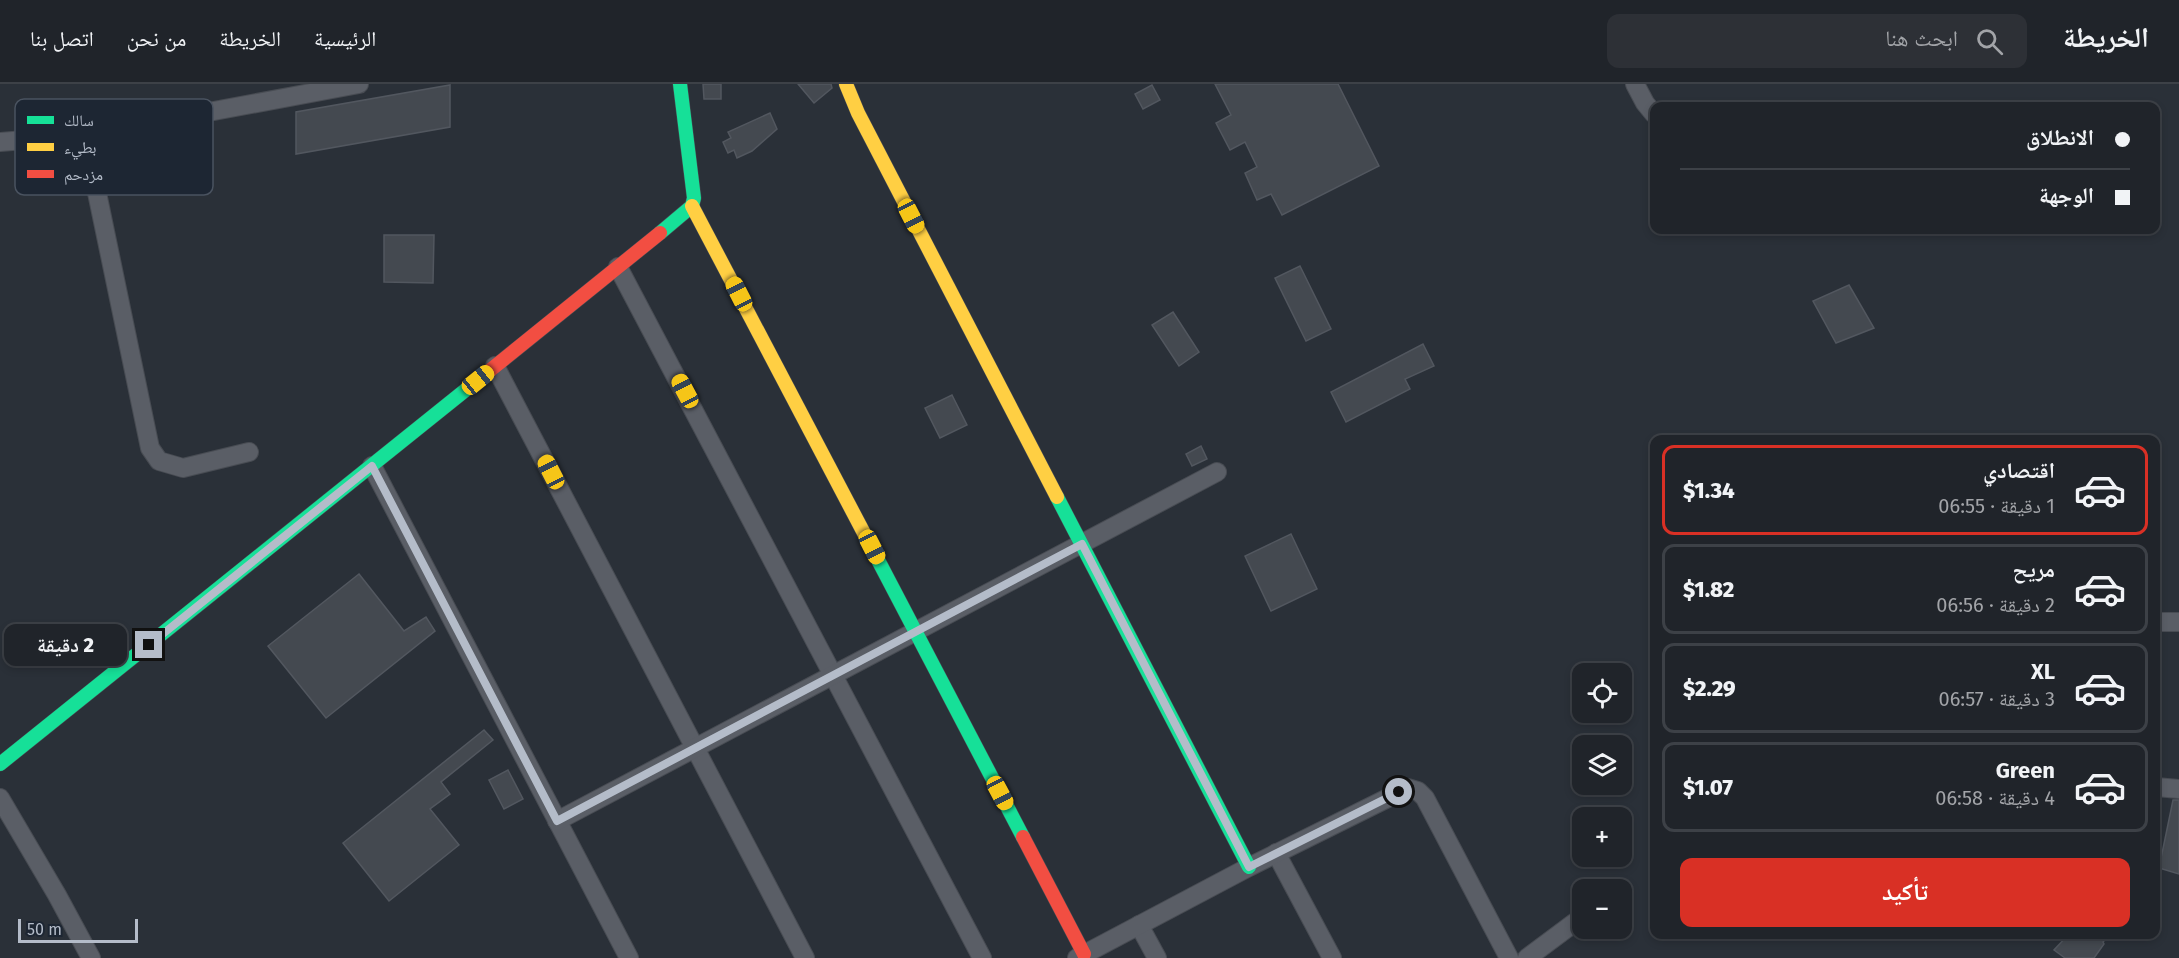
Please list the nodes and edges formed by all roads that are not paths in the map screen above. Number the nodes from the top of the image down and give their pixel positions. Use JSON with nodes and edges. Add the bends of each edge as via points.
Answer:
{"nodes":[{"id":1,"x":359,"y":84,"type":"edge"},
{"id":2,"x":680,"y":84,"type":"edge"},
{"id":3,"x":846,"y":84,"type":"edge"},
{"id":4,"x":1635,"y":84,"type":"edge"},
{"id":5,"x":1650,"y":110,"type":"edge"},
{"id":6,"x":213,"y":111,"type":"edge"},
{"id":7,"x":15,"y":141,"type":"edge"},
{"id":8,"x":0,"y":142,"type":"edge"},
{"id":9,"x":97,"y":195,"type":"edge"},
{"id":10,"x":692,"y":206,"type":"junction"},
{"id":11,"x":618,"y":267,"type":"junction"},
{"id":12,"x":495,"y":366,"type":"junction"},
{"id":13,"x":249,"y":452,"type":"dead end"},
{"id":14,"x":372,"y":466,"type":"junction"},
{"id":15,"x":1217,"y":472,"type":"dead end"},
{"id":16,"x":1082,"y":544,"type":"junction"},
{"id":17,"x":2160,"y":622,"type":"edge"},
{"id":18,"x":2179,"y":622,"type":"edge"},
{"id":19,"x":916,"y":632,"type":"junction"},
{"id":20,"x":833,"y":675,"type":"junction"},
{"id":21,"x":695,"y":749,"type":"junction"},
{"id":22,"x":0,"y":764,"type":"edge"},
{"id":23,"x":2160,"y":787,"type":"edge"},
{"id":24,"x":2179,"y":789,"type":"edge"},
{"id":25,"x":0,"y":798,"type":"edge"},
{"id":26,"x":557,"y":821,"type":"junction"},
{"id":27,"x":1276,"y":853,"type":"junction"},
{"id":28,"x":1249,"y":867,"type":"junction"},
{"id":29,"x":1572,"y":924,"type":"edge"},
{"id":30,"x":1139,"y":925,"type":"junction"},
{"id":31,"x":1081,"y":956,"type":"edge"},
{"id":32,"x":91,"y":958,"type":"edge"},
{"id":33,"x":629,"y":958,"type":"edge"},
{"id":34,"x":805,"y":958,"type":"edge"},
{"id":35,"x":982,"y":958,"type":"edge"},
{"id":36,"x":1157,"y":958,"type":"edge"},
{"id":37,"x":1332,"y":958,"type":"edge"},
{"id":38,"x":1509,"y":958,"type":"edge"},
{"id":39,"x":1527,"y":958,"type":"edge"}],
"edges":[{"from":1,"to":6,"type":"street"},
{"from":2,"to":10,"type":"street","via":[[694,186]]},
{"from":3,"to":16,"type":"street"},
{"from":4,"to":5,"type":"street"},
{"from":7,"to":8,"type":"street"},
{"from":9,"to":13,"type":"street","via":[[150,448],[159,461],[183,468]]},
{"from":10,"to":11,"type":"street"},
{"from":10,"to":19,"type":"street"},
{"from":11,"to":12,"type":"street"},
{"from":11,"to":20,"type":"street"},
{"from":12,"to":14,"type":"street"},
{"from":12,"to":21,"type":"street"},
{"from":14,"to":22,"type":"street"},
{"from":14,"to":26,"type":"street"},
{"from":15,"to":16,"type":"street"},
{"from":16,"to":19,"type":"street"},
{"from":16,"to":28,"type":"street"},
{"from":17,"to":18,"type":"street"},
{"from":19,"to":20,"type":"street"},
{"from":19,"to":31,"type":"street"},
{"from":20,"to":21,"type":"street"},
{"from":20,"to":35,"type":"street"},
{"from":21,"to":26,"type":"street"},
{"from":21,"to":34,"type":"street"},
{"from":23,"to":24,"type":"street"},
{"from":25,"to":32,"type":"street"},
{"from":26,"to":33,"type":"street"},
{"from":27,"to":28,"type":"street"},
{"from":27,"to":37,"type":"street"},
{"from":27,"to":38,"type":"street","via":[[1403,790],[1418,791]]},
{"from":28,"to":30,"type":"street"},
{"from":29,"to":39,"type":"street"},
{"from":30,"to":31,"type":"street"},
{"from":30,"to":36,"type":"street"}]}
